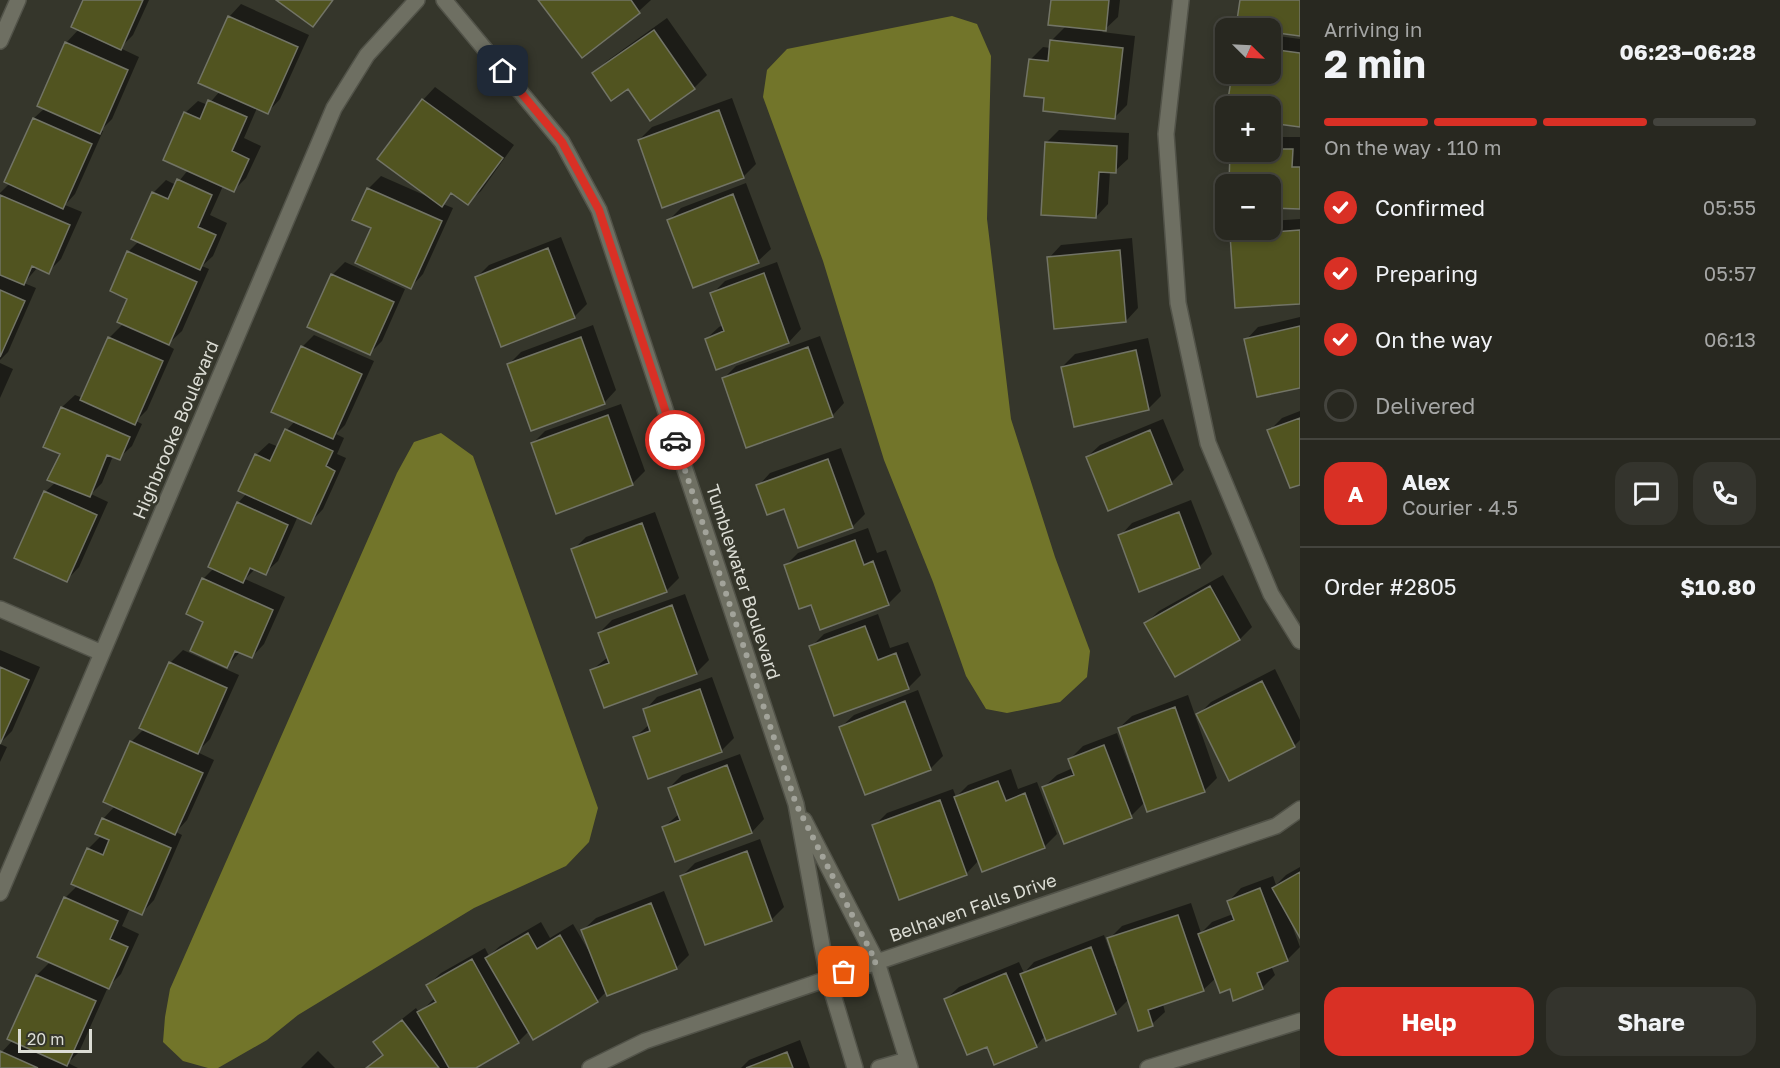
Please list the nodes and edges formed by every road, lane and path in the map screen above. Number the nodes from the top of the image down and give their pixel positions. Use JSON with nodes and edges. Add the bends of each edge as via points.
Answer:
{"nodes":[{"id":1,"x":18,"y":0,"type":"edge"},
{"id":2,"x":417,"y":0,"type":"edge"},
{"id":3,"x":444,"y":0,"type":"edge"},
{"id":4,"x":1180,"y":0,"type":"edge"},
{"id":5,"x":0,"y":41,"type":"edge"},
{"id":6,"x":0,"y":609,"type":"edge"},
{"id":7,"x":1300,"y":641,"type":"edge"},
{"id":8,"x":102,"y":653,"type":"junction"},
{"id":9,"x":796,"y":804,"type":"junction"},
{"id":10,"x":1300,"y":809,"type":"edge"},
{"id":11,"x":0,"y":893,"type":"edge"},
{"id":12,"x":876,"y":962,"type":"junction"},
{"id":13,"x":828,"y":978,"type":"junction"},
{"id":14,"x":1300,"y":1021,"type":"edge"},
{"id":15,"x":908,"y":1064,"type":"edge"},
{"id":16,"x":590,"y":1068,"type":"edge"},
{"id":17,"x":855,"y":1068,"type":"edge"},
{"id":18,"x":879,"y":1068,"type":"edge"},
{"id":19,"x":1148,"y":1068,"type":"edge"}],
"edges":[{"from":1,"to":5,"type":"street"},
{"from":2,"to":8,"type":"street","name":"Highbrooke Boulevard","via":[[367,55],[334,108]]},
{"from":3,"to":9,"type":"street","name":"Tumblewater Boulevard","via":[[562,142],[599,210]]},
{"from":4,"to":7,"type":"street","via":[[1166,134],[1178,303],[1208,443],[1271,594]]},
{"from":6,"to":8,"type":"street"},
{"from":8,"to":11,"type":"street","name":"Highbrooke Boulevard"},
{"from":9,"to":12,"type":"street","name":"Tumblewater Boulevard"},
{"from":9,"to":13,"type":"street","name":"Tumblewater Boulevard"},
{"from":10,"to":12,"type":"street","name":"Belhaven Falls Drive","via":[[1276,826]]},
{"from":12,"to":13,"type":"street","name":"Belhaven Falls Drive"},
{"from":12,"to":15,"type":"street","name":"Tumblewater Boulevard"},
{"from":13,"to":16,"type":"street","name":"Belhaven Falls Drive","via":[[645,1041]]},
{"from":13,"to":17,"type":"street","name":"Tumblewater Boulevard"},
{"from":14,"to":19,"type":"street"},
{"from":15,"to":18,"type":"street"}]}
